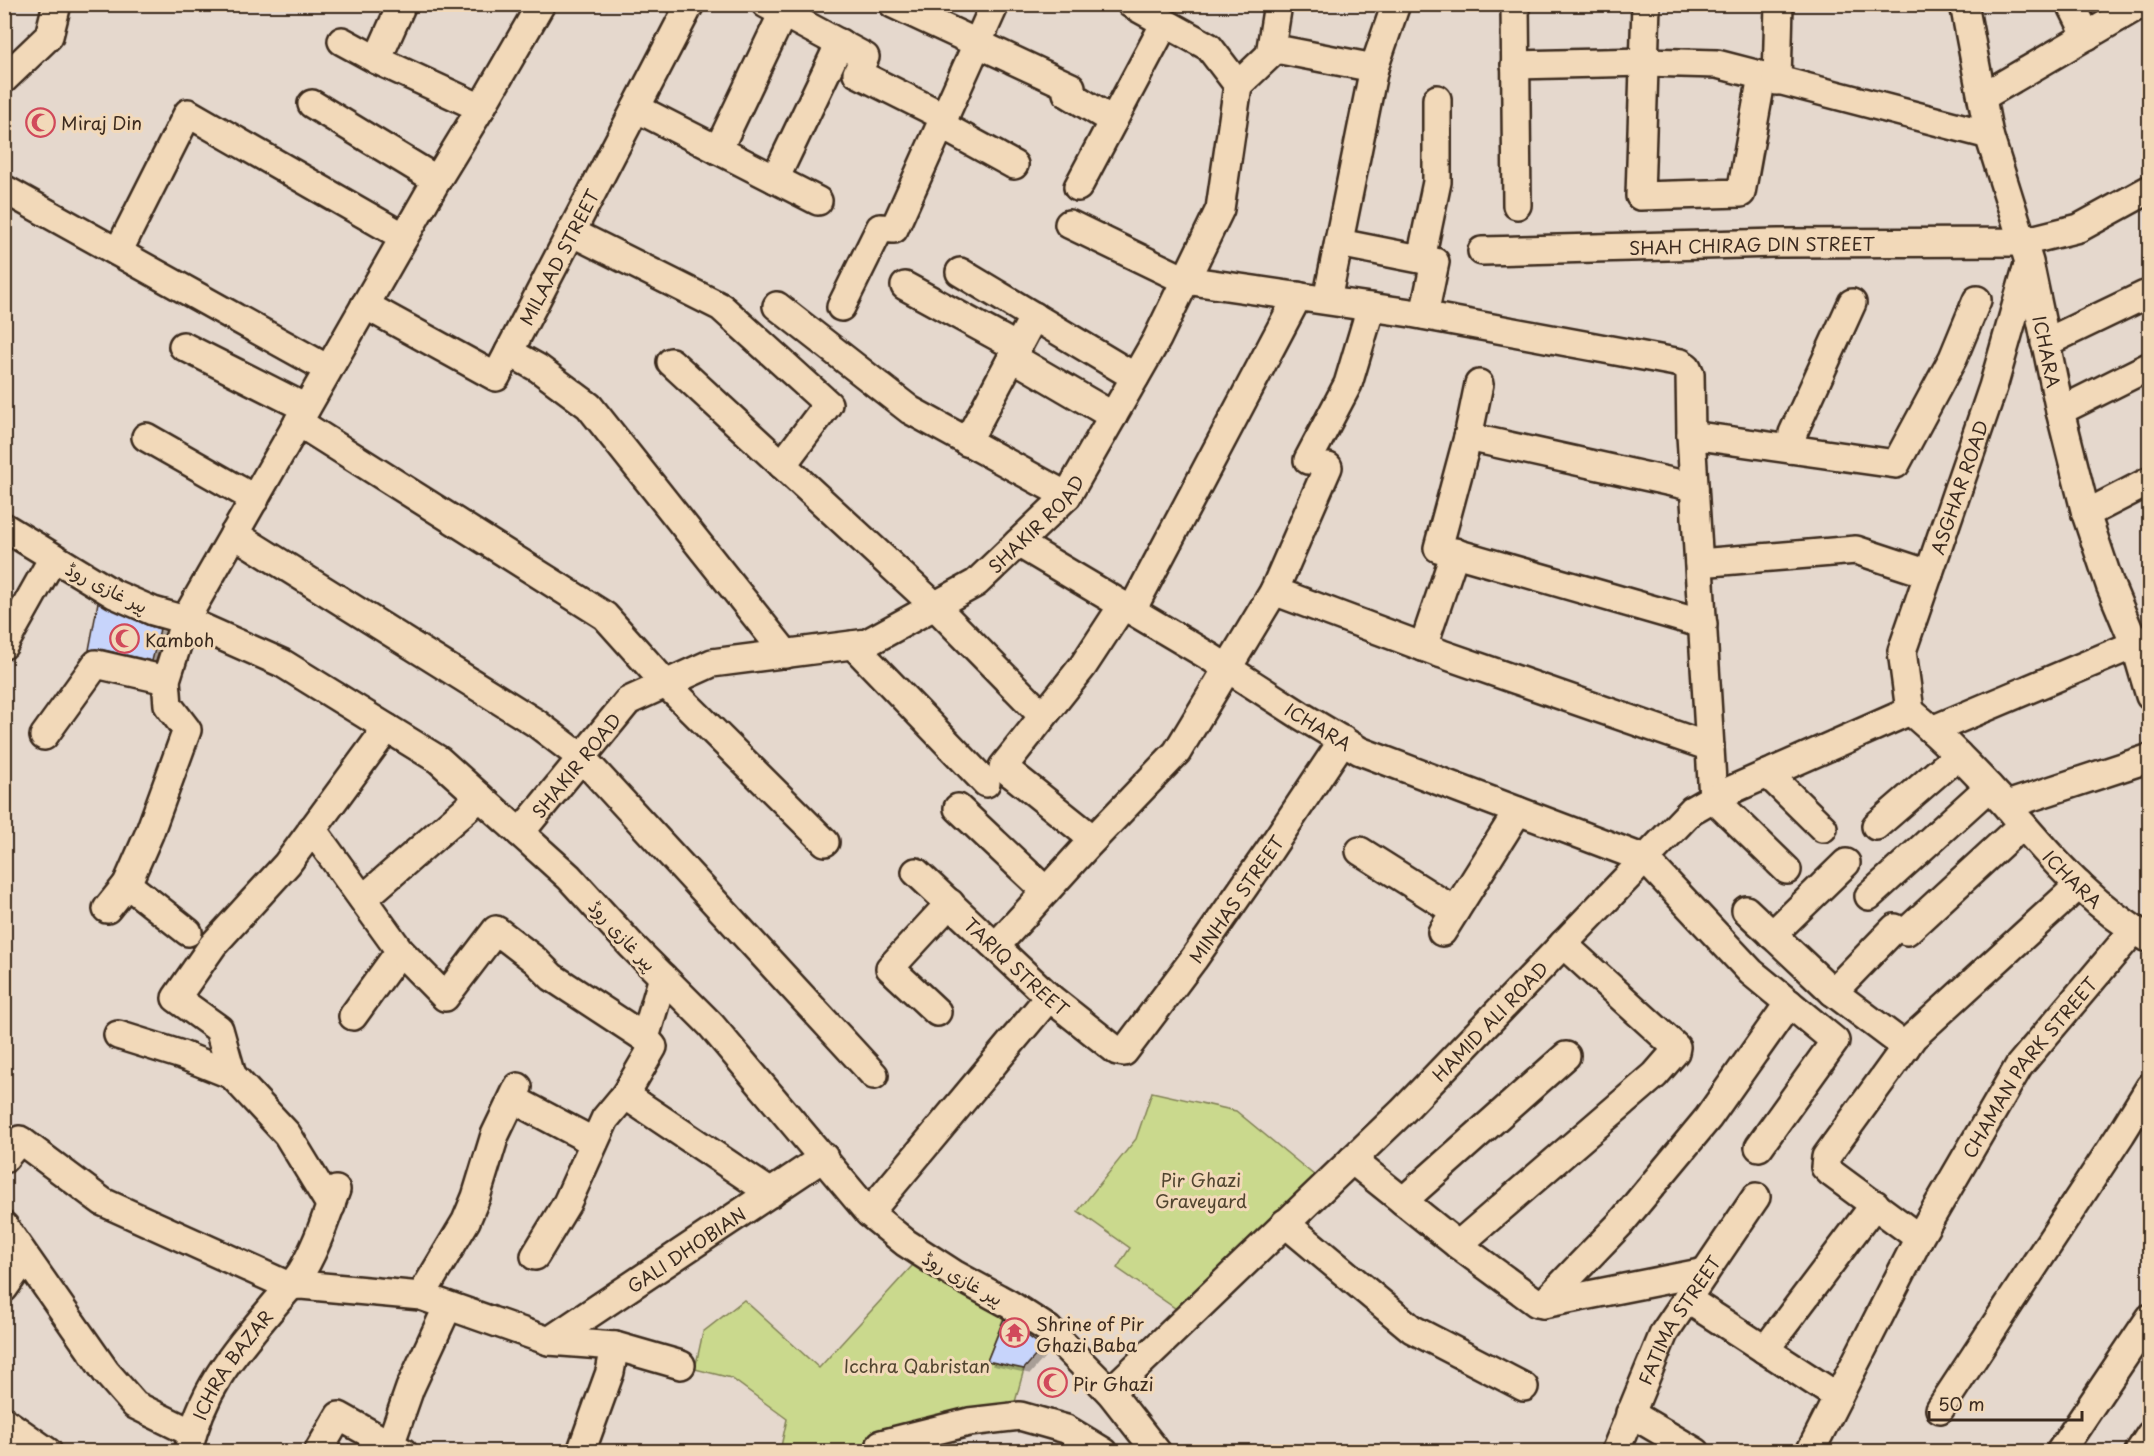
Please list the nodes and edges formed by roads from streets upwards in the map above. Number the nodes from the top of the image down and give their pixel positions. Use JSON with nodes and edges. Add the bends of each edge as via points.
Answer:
{"nodes":[{"id":1,"x":57,"y":4,"type":"edge"},
{"id":2,"x":402,"y":4,"type":"edge"},
{"id":3,"x":541,"y":4,"type":"edge"},
{"id":4,"x":690,"y":4,"type":"edge"},
{"id":5,"x":893,"y":4,"type":"edge"},
{"id":6,"x":995,"y":4,"type":"edge"},
{"id":7,"x":1131,"y":4,"type":"edge"},
{"id":8,"x":1278,"y":4,"type":"edge"},
{"id":9,"x":1396,"y":4,"type":"edge"},
{"id":10,"x":1515,"y":4,"type":"edge"},
{"id":11,"x":1646,"y":4,"type":"edge"},
{"id":12,"x":1779,"y":4,"type":"edge"},
{"id":13,"x":1964,"y":4,"type":"edge"},
{"id":14,"x":2071,"y":4,"type":"edge"},
{"id":15,"x":2141,"y":4,"type":"edge"},
{"id":16,"x":775,"y":9,"type":"edge"},
{"id":17,"x":1165,"y":23,"type":"junction"},
{"id":18,"x":2087,"y":36,"type":"junction"},
{"id":19,"x":342,"y":41,"type":"dead end"},
{"id":20,"x":840,"y":43,"type":"junction"},
{"id":21,"x":977,"y":44,"type":"junction"},
{"id":22,"x":1270,"y":54,"type":"junction"},
{"id":23,"x":377,"y":60,"type":"junction"},
{"id":24,"x":1645,"y":62,"type":"junction"},
{"id":25,"x":1515,"y":65,"type":"junction"},
{"id":26,"x":1374,"y":68,"type":"junction"},
{"id":27,"x":1769,"y":79,"type":"junction"},
{"id":28,"x":4,"y":80,"type":"edge"},
{"id":29,"x":1238,"y":85,"type":"junction"},
{"id":30,"x":1982,"y":97,"type":"junction"},
{"id":31,"x":1437,"y":99,"type":"dead end"},
{"id":32,"x":312,"y":104,"type":"dead end"},
{"id":33,"x":481,"y":108,"type":"junction"},
{"id":34,"x":636,"y":108,"type":"junction"},
{"id":35,"x":943,"y":121,"type":"junction"},
{"id":36,"x":1113,"y":121,"type":"junction"},
{"id":37,"x":1989,"y":135,"type":"junction"},
{"id":38,"x":718,"y":150,"type":"junction"},
{"id":39,"x":1014,"y":165,"type":"dead end"},
{"id":40,"x":774,"y":179,"type":"junction"},
{"id":41,"x":437,"y":180,"type":"junction"},
{"id":42,"x":1078,"y":187,"type":"dead end"},
{"id":43,"x":4,"y":189,"type":"edge"},
{"id":44,"x":2150,"y":189,"type":"edge"},
{"id":45,"x":818,"y":201,"type":"dead end"},
{"id":46,"x":1517,"y":205,"type":"dead end"},
{"id":47,"x":1070,"y":224,"type":"dead end"},
{"id":48,"x":571,"y":232,"type":"junction"},
{"id":49,"x":404,"y":237,"type":"junction"},
{"id":50,"x":1339,"y":243,"type":"junction"},
{"id":51,"x":1482,"y":250,"type":"dead end"},
{"id":52,"x":118,"y":252,"type":"junction"},
{"id":53,"x":2026,"y":252,"type":"junction"},
{"id":54,"x":1421,"y":259,"type":"junction"},
{"id":55,"x":960,"y":272,"type":"dead end"},
{"id":56,"x":1185,"y":280,"type":"junction"},
{"id":57,"x":904,"y":286,"type":"dead end"},
{"id":58,"x":2145,"y":295,"type":"dead end"},
{"id":59,"x":1298,"y":296,"type":"junction"},
{"id":60,"x":1327,"y":300,"type":"junction"},
{"id":61,"x":1977,"y":300,"type":"dead end"},
{"id":62,"x":1852,"y":303,"type":"dead end"},
{"id":63,"x":365,"y":305,"type":"junction"},
{"id":64,"x":777,"y":306,"type":"dead end"},
{"id":65,"x":841,"y":307,"type":"dead end"},
{"id":66,"x":1371,"y":307,"type":"junction"},
{"id":67,"x":1424,"y":315,"type":"junction"},
{"id":68,"x":1034,"y":316,"type":"junction"},
{"id":69,"x":2045,"y":342,"type":"junction"},
{"id":70,"x":183,"y":346,"type":"dead end"},
{"id":71,"x":508,"y":352,"type":"junction"},
{"id":72,"x":1014,"y":352,"type":"junction"},
{"id":73,"x":671,"y":362,"type":"dead end"},
{"id":74,"x":2150,"y":366,"type":"edge"},
{"id":75,"x":328,"y":369,"type":"junction"},
{"id":76,"x":1135,"y":377,"type":"junction"},
{"id":77,"x":1479,"y":384,"type":"dead end"},
{"id":78,"x":2060,"y":411,"type":"junction"},
{"id":79,"x":302,"y":415,"type":"junction"},
{"id":80,"x":1113,"y":416,"type":"junction"},
{"id":81,"x":1691,"y":435,"type":"junction"},
{"id":82,"x":146,"y":437,"type":"dead end"},
{"id":83,"x":1468,"y":437,"type":"junction"},
{"id":84,"x":968,"y":442,"type":"junction"},
{"id":85,"x":1791,"y":449,"type":"junction"},
{"id":86,"x":782,"y":465,"type":"junction"},
{"id":87,"x":2150,"y":481,"type":"edge"},
{"id":88,"x":1694,"y":487,"type":"junction"},
{"id":89,"x":1067,"y":496,"type":"junction"},
{"id":90,"x":255,"y":499,"type":"junction"},
{"id":91,"x":2086,"y":514,"type":"junction"},
{"id":92,"x":4,"y":527,"type":"edge"},
{"id":93,"x":234,"y":534,"type":"junction"},
{"id":94,"x":1018,"y":543,"type":"junction"},
{"id":95,"x":1455,"y":552,"type":"junction"},
{"id":96,"x":53,"y":558,"type":"junction"},
{"id":97,"x":1699,"y":563,"type":"junction"},
{"id":98,"x":1929,"y":574,"type":"junction"},
{"id":99,"x":1274,"y":591,"type":"junction"},
{"id":100,"x":935,"y":606,"type":"junction"},
{"id":101,"x":1127,"y":608,"type":"junction"},
{"id":102,"x":185,"y":620,"type":"junction"},
{"id":103,"x":1702,"y":624,"type":"junction"},
{"id":104,"x":2142,"y":642,"type":"edge"},
{"id":105,"x":4,"y":645,"type":"edge"},
{"id":106,"x":853,"y":645,"type":"junction"},
{"id":107,"x":1424,"y":648,"type":"junction"},
{"id":108,"x":786,"y":654,"type":"junction"},
{"id":109,"x":1229,"y":669,"type":"junction"},
{"id":110,"x":166,"y":680,"type":"junction"},
{"id":111,"x":666,"y":684,"type":"junction"},
{"id":112,"x":2150,"y":696,"type":"edge"},
{"id":113,"x":1910,"y":711,"type":"junction"},
{"id":114,"x":1043,"y":716,"type":"junction"},
{"id":115,"x":387,"y":728,"type":"junction"},
{"id":116,"x":1932,"y":730,"type":"junction"},
{"id":117,"x":44,"y":736,"type":"dead end"},
{"id":118,"x":1342,"y":740,"type":"junction"},
{"id":119,"x":1710,"y":747,"type":"junction"},
{"id":120,"x":1958,"y":755,"type":"junction"},
{"id":121,"x":582,"y":758,"type":"junction"},
{"id":122,"x":2149,"y":759,"type":"edge"},
{"id":123,"x":1768,"y":774,"type":"junction"},
{"id":124,"x":986,"y":783,"type":"dead end"},
{"id":125,"x":480,"y":797,"type":"junction"},
{"id":126,"x":1713,"y":798,"type":"junction"},
{"id":127,"x":2006,"y":806,"type":"junction"},
{"id":128,"x":958,"y":808,"type":"dead end"},
{"id":129,"x":1518,"y":811,"type":"junction"},
{"id":130,"x":1876,"y":826,"type":"dead end"},
{"id":131,"x":1824,"y":828,"type":"dead end"},
{"id":132,"x":312,"y":829,"type":"junction"},
{"id":133,"x":520,"y":833,"type":"junction"},
{"id":134,"x":1093,"y":839,"type":"junction"},
{"id":135,"x":825,"y":842,"type":"dead end"},
{"id":136,"x":1360,"y":851,"type":"dead end"},
{"id":137,"x":1645,"y":859,"type":"junction"},
{"id":138,"x":1846,"y":863,"type":"dead end"},
{"id":139,"x":1787,"y":870,"type":"dead end"},
{"id":140,"x":916,"y":872,"type":"dead end"},
{"id":141,"x":127,"y":884,"type":"junction"},
{"id":142,"x":2079,"y":885,"type":"junction"},
{"id":143,"x":1046,"y":891,"type":"junction"},
{"id":144,"x":1869,"y":896,"type":"dead end"},
{"id":145,"x":363,"y":899,"type":"junction"},
{"id":146,"x":950,"y":903,"type":"junction"},
{"id":147,"x":107,"y":909,"type":"dead end"},
{"id":148,"x":1746,"y":910,"type":"dead end"},
{"id":149,"x":188,"y":932,"type":"dead end"},
{"id":150,"x":2142,"y":934,"type":"edge"},
{"id":151,"x":1772,"y":935,"type":"junction"},
{"id":152,"x":1563,"y":944,"type":"junction"},
{"id":153,"x":996,"y":946,"type":"junction"},
{"id":154,"x":400,"y":951,"type":"junction"},
{"id":155,"x":663,"y":977,"type":"junction"},
{"id":156,"x":1833,"y":993,"type":"junction"},
{"id":157,"x":1049,"y":997,"type":"junction"},
{"id":158,"x":1789,"y":1003,"type":"junction"},
{"id":159,"x":937,"y":1012,"type":"dead end"},
{"id":160,"x":353,"y":1016,"type":"dead end"},
{"id":161,"x":118,"y":1035,"type":"dead end"},
{"id":162,"x":645,"y":1038,"type":"junction"},
{"id":163,"x":1906,"y":1047,"type":"junction"},
{"id":164,"x":1124,"y":1052,"type":"joint"},
{"id":165,"x":1566,"y":1056,"type":"dead end"},
{"id":166,"x":232,"y":1075,"type":"junction"},
{"id":167,"x":874,"y":1075,"type":"dead end"},
{"id":168,"x":2150,"y":1087,"type":"edge"},
{"id":169,"x":625,"y":1095,"type":"junction"},
{"id":170,"x":594,"y":1142,"type":"junction"},
{"id":171,"x":1759,"y":1147,"type":"dead end"},
{"id":172,"x":824,"y":1157,"type":"junction"},
{"id":173,"x":4,"y":1159,"type":"edge"},
{"id":174,"x":1352,"y":1160,"type":"junction"},
{"id":175,"x":771,"y":1193,"type":"junction"},
{"id":176,"x":1756,"y":1197,"type":"dead end"},
{"id":177,"x":1403,"y":1201,"type":"junction"},
{"id":178,"x":1875,"y":1204,"type":"junction"},
{"id":179,"x":869,"y":1213,"type":"junction"},
{"id":180,"x":1285,"y":1223,"type":"junction"},
{"id":181,"x":4,"y":1226,"type":"edge"},
{"id":182,"x":1919,"y":1238,"type":"junction"},
{"id":183,"x":1458,"y":1245,"type":"junction"},
{"id":184,"x":536,"y":1256,"type":"dead end"},
{"id":185,"x":25,"y":1258,"type":"junction"},
{"id":186,"x":1705,"y":1272,"type":"junction"},
{"id":187,"x":289,"y":1286,"type":"junction"},
{"id":188,"x":4,"y":1288,"type":"edge"},
{"id":189,"x":421,"y":1296,"type":"junction"},
{"id":190,"x":1687,"y":1299,"type":"junction"},
{"id":191,"x":1543,"y":1304,"type":"junction"},
{"id":192,"x":448,"y":1306,"type":"junction"},
{"id":193,"x":2150,"y":1318,"type":"edge"},
{"id":194,"x":549,"y":1341,"type":"junction"},
{"id":195,"x":615,"y":1346,"type":"junction"},
{"id":196,"x":1765,"y":1350,"type":"junction"},
{"id":197,"x":681,"y":1365,"type":"dead end"},
{"id":198,"x":1524,"y":1387,"type":"dead end"},
{"id":199,"x":1110,"y":1392,"type":"junction"},
{"id":200,"x":1838,"y":1398,"type":"junction"},
{"id":201,"x":1940,"y":1409,"type":"dead end"},
{"id":202,"x":1630,"y":1413,"type":"junction"},
{"id":203,"x":4,"y":1421,"type":"edge"},
{"id":204,"x":2150,"y":1435,"type":"edge"},
{"id":205,"x":190,"y":1442,"type":"edge"},
{"id":206,"x":881,"y":1444,"type":"dead end"},
{"id":207,"x":397,"y":1448,"type":"edge"},
{"id":208,"x":48,"y":1452,"type":"edge"},
{"id":209,"x":318,"y":1452,"type":"edge"},
{"id":210,"x":580,"y":1452,"type":"edge"},
{"id":211,"x":1104,"y":1452,"type":"edge"},
{"id":212,"x":1157,"y":1452,"type":"edge"},
{"id":213,"x":1615,"y":1452,"type":"edge"},
{"id":214,"x":1696,"y":1452,"type":"edge"},
{"id":215,"x":1810,"y":1452,"type":"edge"},
{"id":216,"x":2060,"y":1452,"type":"edge"},
{"id":217,"x":2139,"y":1452,"type":"edge"}],
"edges":[{"from":1,"to":28,"type":"street","via":[[50,36]]},
{"from":2,"to":23,"type":"street"},
{"from":3,"to":33,"type":"street"},
{"from":4,"to":34,"type":"street","name":"MILAAD STREET"},
{"from":5,"to":21,"type":"street"},
{"from":6,"to":21,"type":"street"},
{"from":7,"to":17,"type":"street"},
{"from":8,"to":22,"type":"street"},
{"from":9,"to":26,"type":"street"},
{"from":10,"to":25,"type":"street"},
{"from":11,"to":24,"type":"street"},
{"from":12,"to":27,"type":"street"},
{"from":13,"to":30,"type":"street","name":"ICHARA"},
{"from":14,"to":18,"type":"street"},
{"from":15,"to":18,"type":"street"},
{"from":16,"to":20,"type":"street"},
{"from":16,"to":38,"type":"street"},
{"from":17,"to":29,"type":"street","via":[[1209,47]]},
{"from":17,"to":36,"type":"street"},
{"from":18,"to":30,"type":"street"},
{"from":19,"to":23,"type":"street"},
{"from":20,"to":35,"type":"street","via":[[865,57],[857,73]]},
{"from":20,"to":40,"type":"street"},
{"from":21,"to":35,"type":"street"},
{"from":21,"to":36,"type":"street","via":[[1071,87],[1067,93]]},
{"from":22,"to":26,"type":"street","via":[[1276,49]]},
{"from":22,"to":29,"type":"street"},
{"from":23,"to":33,"type":"street"},
{"from":24,"to":25,"type":"street"},
{"from":24,"to":27,"type":"street","via":[[1717,64]]},
{"from":24,"to":27,"type":"street","via":[[1640,196],[1741,193]]},
{"from":25,"to":46,"type":"street"},
{"from":26,"to":50,"type":"street"},
{"from":27,"to":37,"type":"street"},
{"from":29,"to":56,"type":"street","name":"SHAKIR ROAD","via":[[1220,208]]},
{"from":30,"to":37,"type":"street","name":"ICHARA"},
{"from":31,"to":54,"type":"street","via":[[1437,182]]},
{"from":32,"to":41,"type":"street"},
{"from":33,"to":41,"type":"street"},
{"from":34,"to":38,"type":"street"},
{"from":34,"to":48,"type":"street","name":"MILAAD STREET"},
{"from":35,"to":39,"type":"street"},
{"from":35,"to":65,"type":"street","via":[[894,229],[880,228]]},
{"from":36,"to":42,"type":"street"},
{"from":37,"to":53,"type":"street","name":"ICHARA"},
{"from":38,"to":40,"type":"street"},
{"from":40,"to":45,"type":"street"},
{"from":41,"to":49,"type":"street"},
{"from":43,"to":52,"type":"street"},
{"from":44,"to":53,"type":"street","name":"SHAH CHIRAG DIN STREET"},
{"from":47,"to":56,"type":"street"},
{"from":48,"to":71,"type":"street","name":"MILAAD STREET"},
{"from":48,"to":86,"type":"street","via":[[721,307],[828,404]]},
{"from":49,"to":52,"type":"street","via":[[188,113]]},
{"from":49,"to":63,"type":"street"},
{"from":50,"to":54,"type":"street"},
{"from":50,"to":60,"type":"street"},
{"from":51,"to":53,"type":"street","name":"SHAH CHIRAG DIN STREET","via":[[1779,243]]},
{"from":52,"to":75,"type":"street"},
{"from":53,"to":69,"type":"street","name":"ICHARA"},
{"from":53,"to":98,"type":"street","name":"ASGHAR ROAD","via":[[1993,387]]},
{"from":54,"to":67,"type":"street","via":[[1435,262]]},
{"from":55,"to":68,"type":"street"},
{"from":56,"to":59,"type":"street"},
{"from":56,"to":76,"type":"street","name":"SHAKIR ROAD"},
{"from":57,"to":72,"type":"street"},
{"from":58,"to":69,"type":"street"},
{"from":59,"to":60,"type":"street"},
{"from":59,"to":101,"type":"street"},
{"from":60,"to":66,"type":"street"},
{"from":61,"to":85,"type":"street","via":[[1953,358],[1896,464]]},
{"from":62,"to":85,"type":"street","via":[[1793,433]]},
{"from":63,"to":71,"type":"street","name":"MILAAD STREET","via":[[496,377]]},
{"from":63,"to":75,"type":"street"},
{"from":64,"to":84,"type":"street","via":[[910,410]]},
{"from":66,"to":67,"type":"street"},
{"from":66,"to":99,"type":"street","via":[[1348,384]]},
{"from":67,"to":81,"type":"street","via":[[1681,363],[1690,374]]},
{"from":68,"to":72,"type":"street"},
{"from":68,"to":76,"type":"street"},
{"from":69,"to":78,"type":"street","name":"ICHARA"},
{"from":70,"to":79,"type":"street"},
{"from":71,"to":108,"type":"street","via":[[538,368],[589,406]]},
{"from":72,"to":80,"type":"street"},
{"from":72,"to":84,"type":"street"},
{"from":73,"to":86,"type":"street"},
{"from":74,"to":78,"type":"street"},
{"from":75,"to":79,"type":"street"},
{"from":76,"to":80,"type":"street","name":"SHAKIR ROAD"},
{"from":77,"to":83,"type":"street"},
{"from":78,"to":91,"type":"street","name":"ICHARA"},
{"from":79,"to":90,"type":"street"},
{"from":79,"to":111,"type":"street","via":[[605,616]]},
{"from":80,"to":89,"type":"street","name":"SHAKIR ROAD"},
{"from":81,"to":85,"type":"street"},
{"from":81,"to":88,"type":"street"},
{"from":82,"to":90,"type":"street"},
{"from":83,"to":88,"type":"street"},
{"from":83,"to":95,"type":"street","via":[[1438,548]]},
{"from":84,"to":89,"type":"street"},
{"from":86,"to":100,"type":"street"},
{"from":87,"to":91,"type":"street"},
{"from":88,"to":97,"type":"street"},
{"from":89,"to":94,"type":"street","name":"SHAKIR ROAD"},
{"from":90,"to":93,"type":"street"},
{"from":91,"to":104,"type":"street","name":"ICHARA","via":[[2110,585]]},
{"from":92,"to":96,"type":"street","name":"پیر غازی روڈ"},
{"from":93,"to":102,"type":"street"},
{"from":93,"to":121,"type":"street","via":[[536,723]]},
{"from":94,"to":100,"type":"street","name":"SHAKIR ROAD","via":[[976,583]]},
{"from":94,"to":101,"type":"street","name":"ICHARA"},
{"from":95,"to":103,"type":"street"},
{"from":95,"to":107,"type":"street"},
{"from":96,"to":102,"type":"street","name":"پیر غازی روڈ","via":[[114,594]]},
{"from":96,"to":105,"type":"street"},
{"from":97,"to":98,"type":"street","via":[[1857,550]]},
{"from":97,"to":103,"type":"street"},
{"from":98,"to":113,"type":"street","name":"ASGHAR ROAD","via":[[1902,651]]},
{"from":99,"to":107,"type":"street"},
{"from":99,"to":109,"type":"street"},
{"from":100,"to":106,"type":"street","name":"SHAKIR ROAD","via":[[867,643]]},
{"from":100,"to":114,"type":"street"},
{"from":101,"to":109,"type":"street","name":"ICHARA"},
{"from":101,"to":114,"type":"street"},
{"from":102,"to":110,"type":"street"},
{"from":102,"to":115,"type":"street","name":"پیر غازی روڈ","via":[[282,663]]},
{"from":103,"to":119,"type":"street"},
{"from":104,"to":112,"type":"street","name":"ICHARA"},
{"from":104,"to":116,"type":"street"},
{"from":106,"to":108,"type":"street","name":"SHAKIR ROAD"},
{"from":106,"to":124,"type":"street"},
{"from":107,"to":119,"type":"street"},
{"from":108,"to":111,"type":"street","name":"SHAKIR ROAD","via":[[712,663]]},
{"from":109,"to":118,"type":"street","name":"ICHARA"},
{"from":109,"to":134,"type":"street","via":[[1177,752]]},
{"from":110,"to":117,"type":"street","via":[[96,664]]},
{"from":110,"to":141,"type":"street","via":[[168,705],[187,730]]},
{"from":111,"to":121,"type":"street","name":"SHAKIR ROAD","via":[[628,701]]},
{"from":111,"to":135,"type":"street"},
{"from":113,"to":116,"type":"street","name":"ICHARA"},
{"from":113,"to":123,"type":"street","name":"HAMID ALI ROAD"},
{"from":114,"to":134,"type":"street","via":[[1003,767]]},
{"from":115,"to":125,"type":"street","name":"پیر غازی روڈ","via":[[438,760]]},
{"from":115,"to":132,"type":"street"},
{"from":116,"to":120,"type":"street","name":"ICHARA"},
{"from":118,"to":129,"type":"street","name":"ICHARA","via":[[1360,751]]},
{"from":118,"to":164,"type":"street","name":"MINHAS STREET","via":[[1206,942]]},
{"from":119,"to":126,"type":"street"},
{"from":120,"to":127,"type":"street","name":"ICHARA"},
{"from":120,"to":130,"type":"street"},
{"from":121,"to":133,"type":"street","name":"SHAKIR ROAD"},
{"from":121,"to":167,"type":"street"},
{"from":122,"to":127,"type":"street"},
{"from":123,"to":126,"type":"street","name":"HAMID ALI ROAD"},
{"from":123,"to":131,"type":"street"},
{"from":125,"to":133,"type":"street","name":"پیر غازی روڈ"},
{"from":125,"to":145,"type":"street"},
{"from":126,"to":137,"type":"street","name":"HAMID ALI ROAD","via":[[1692,810]]},
{"from":126,"to":139,"type":"street"},
{"from":127,"to":142,"type":"street","name":"ICHARA"},
{"from":127,"to":144,"type":"street"},
{"from":127,"to":156,"type":"street","via":[[1901,930]]},
{"from":128,"to":143,"type":"street"},
{"from":129,"to":136,"type":"street","via":[[1449,921]]},
{"from":129,"to":137,"type":"street","name":"ICHARA"},
{"from":132,"to":145,"type":"street"},
{"from":132,"to":166,"type":"street","via":[[213,945],[176,998],[219,1029]]},
{"from":133,"to":155,"type":"street","name":"پیر غازی روڈ","via":[[569,877]]},
{"from":134,"to":143,"type":"street"},
{"from":137,"to":152,"type":"street","name":"HAMID ALI ROAD"},
{"from":137,"to":158,"type":"street","via":[[1751,972]]},
{"from":138,"to":151,"type":"street"},
{"from":140,"to":146,"type":"street","name":"TARIQ STREET"},
{"from":141,"to":147,"type":"street"},
{"from":141,"to":149,"type":"street"},
{"from":142,"to":150,"type":"street","name":"ICHARA"},
{"from":142,"to":163,"type":"street"},
{"from":143,"to":153,"type":"street"},
{"from":145,"to":154,"type":"street"},
{"from":146,"to":153,"type":"street","name":"TARIQ STREET"},
{"from":146,"to":159,"type":"street","via":[[890,968]]},
{"from":148,"to":151,"type":"street"},
{"from":150,"to":182,"type":"street","name":"CHAMAN PARK STREET","via":[[2019,1066]]},
{"from":151,"to":156,"type":"street"},
{"from":152,"to":174,"type":"street","name":"HAMID ALI ROAD"},
{"from":152,"to":183,"type":"street","via":[[1677,1049],[1655,1075]]},
{"from":153,"to":157,"type":"street","name":"TARIQ STREET"},
{"from":154,"to":160,"type":"street"},
{"from":154,"to":162,"type":"street","via":[[445,997],[496,930],[552,977]]},
{"from":155,"to":162,"type":"street"},
{"from":155,"to":172,"type":"street","name":"پیر غازی روڈ","via":[[711,1025]]},
{"from":156,"to":163,"type":"street"},
{"from":157,"to":164,"type":"street","name":"TARIQ STREET","via":[[1117,1051]]},
{"from":157,"to":179,"type":"street"},
{"from":158,"to":171,"type":"street","via":[[1835,1041]]},
{"from":158,"to":191,"type":"street","via":[[1708,1118],[1620,1224]]},
{"from":161,"to":166,"type":"street"},
{"from":162,"to":169,"type":"street","via":[[653,1047]]},
{"from":163,"to":178,"type":"street","via":[[1826,1157],[1825,1167],[1831,1173]]},
{"from":165,"to":177,"type":"street"},
{"from":166,"to":187,"type":"street","name":"ICHRA BAZAR","via":[[287,1134],[333,1198],[301,1272]]},
{"from":168,"to":201,"type":"street"},
{"from":169,"to":170,"type":"street","via":[[605,1119]]},
{"from":169,"to":175,"type":"street"},
{"from":170,"to":184,"type":"street","via":[[567,1203]]},
{"from":170,"to":189,"type":"street","via":[[516,1093],[495,1136],[466,1221]]},
{"from":172,"to":175,"type":"street","name":"GALI DHOBIAN"},
{"from":172,"to":179,"type":"street","name":"پیر غازی روڈ"},
{"from":173,"to":187,"type":"street","via":[[21,1140],[103,1202]]},
{"from":174,"to":177,"type":"street"},
{"from":174,"to":180,"type":"street","name":"HAMID ALI ROAD"},
{"from":175,"to":194,"type":"street","name":"GALI DHOBIAN"},
{"from":176,"to":186,"type":"street","name":"FATIMA STREET"},
{"from":177,"to":183,"type":"street"},
{"from":178,"to":182,"type":"street"},
{"from":178,"to":196,"type":"street"},
{"from":179,"to":199,"type":"street","name":"پیر غازی روڈ","via":[[906,1243],[1048,1329]]},
{"from":180,"to":198,"type":"street","via":[[1412,1329]]},
{"from":180,"to":199,"type":"street","name":"HAMID ALI ROAD"},
{"from":181,"to":185,"type":"street"},
{"from":182,"to":200,"type":"street"},
{"from":183,"to":191,"type":"street"},
{"from":185,"to":188,"type":"street"},
{"from":185,"to":205,"type":"street","via":[[106,1372],[135,1405]]},
{"from":186,"to":190,"type":"street","name":"FATIMA STREET"},
{"from":186,"to":191,"type":"street"},
{"from":187,"to":189,"type":"street"},
{"from":187,"to":205,"type":"street","name":"ICHRA BAZAR","via":[[220,1371]]},
{"from":189,"to":192,"type":"street"},
{"from":190,"to":196,"type":"street"},
{"from":190,"to":202,"type":"street","name":"FATIMA STREET","via":[[1664,1333]]},
{"from":192,"to":194,"type":"street"},
{"from":192,"to":207,"type":"street","via":[[410,1388]]},
{"from":193,"to":216,"type":"street"},
{"from":194,"to":195,"type":"street"},
{"from":195,"to":197,"type":"street"},
{"from":195,"to":210,"type":"street","via":[[610,1372]]},
{"from":196,"to":200,"type":"street"},
{"from":199,"to":212,"type":"street","name":"پیر غازی روڈ"},
{"from":200,"to":215,"type":"street"},
{"from":202,"to":213,"type":"street","name":"FATIMA STREET"},
{"from":202,"to":214,"type":"street"},
{"from":203,"to":208,"type":"street"},
{"from":204,"to":217,"type":"street"},
{"from":206,"to":211,"type":"street","via":[[969,1422],[1020,1416],[1066,1429]]},
{"from":207,"to":209,"type":"street","via":[[339,1416]]}]}
